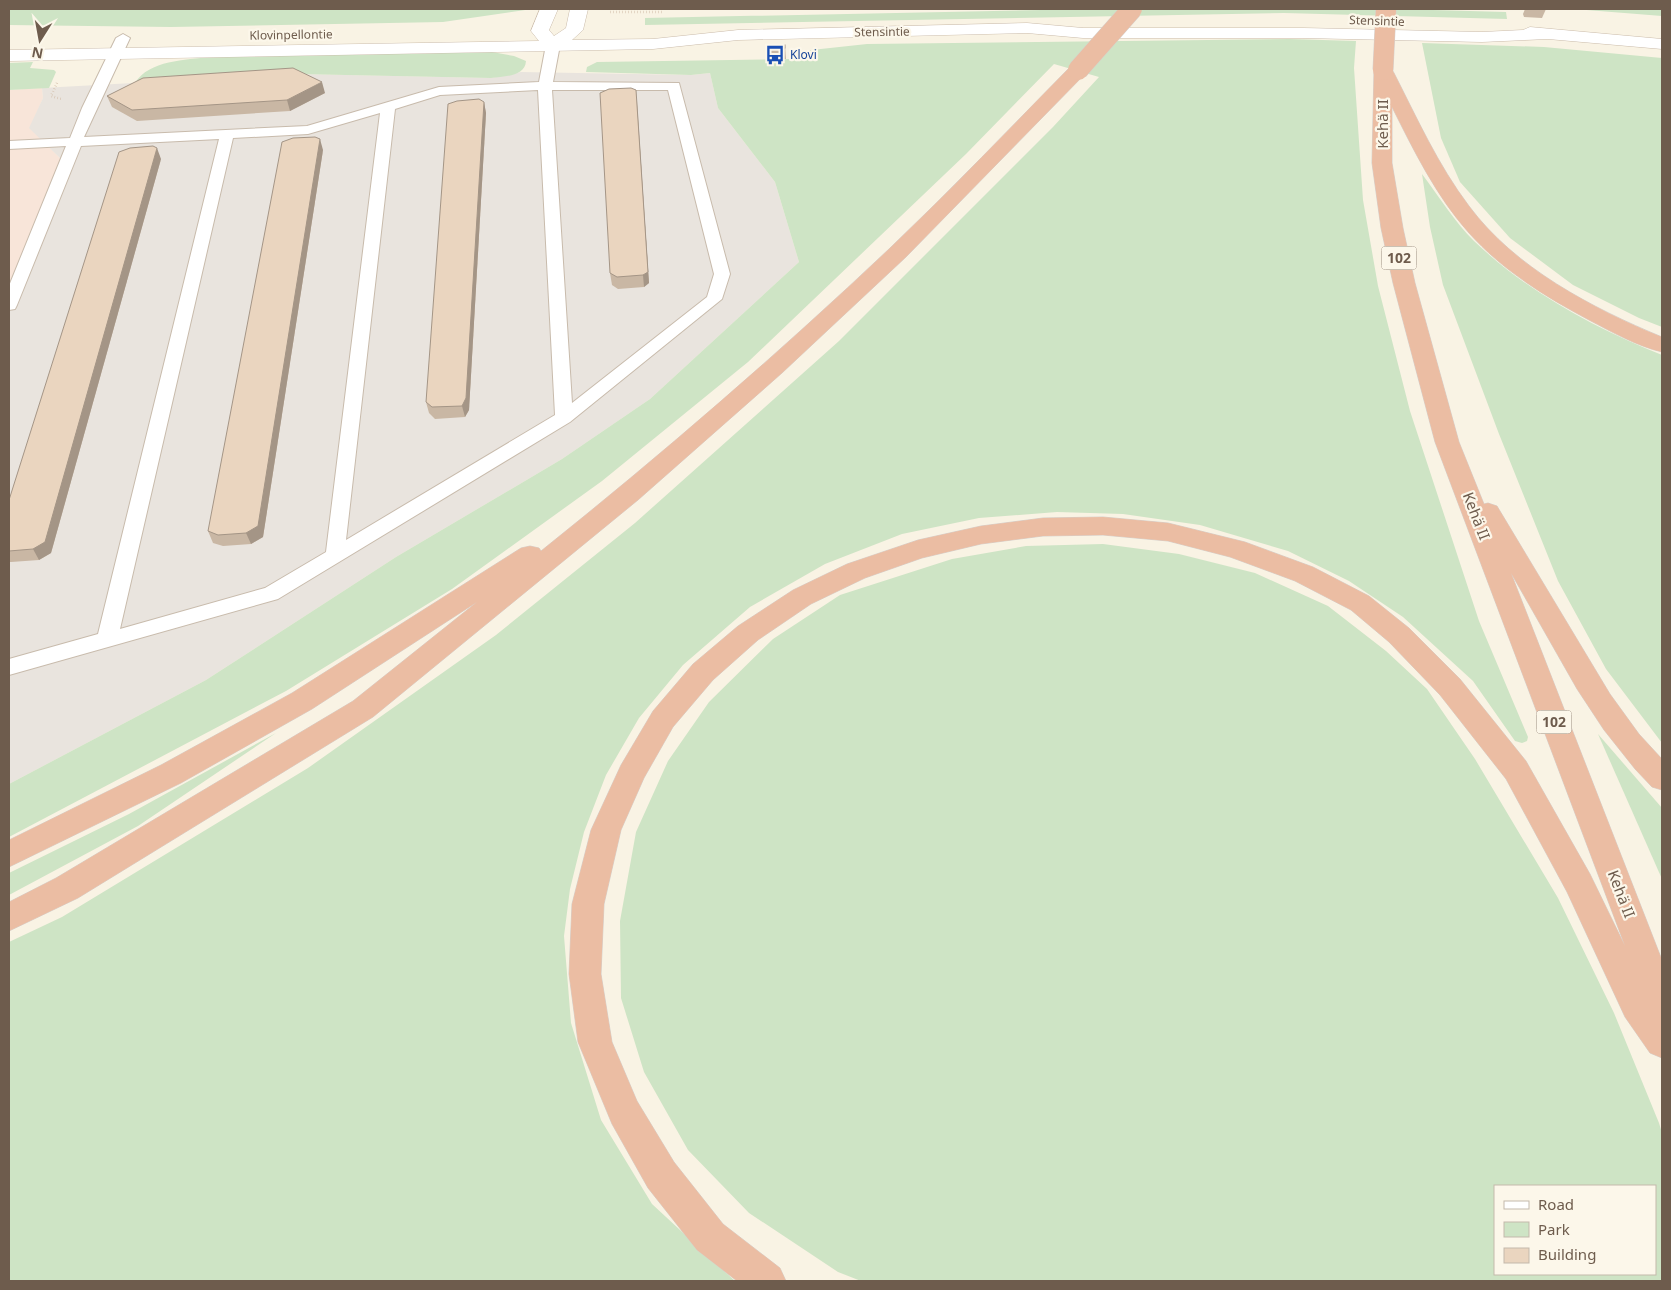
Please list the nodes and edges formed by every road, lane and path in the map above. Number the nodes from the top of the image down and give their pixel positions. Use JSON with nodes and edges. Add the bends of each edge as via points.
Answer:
{"nodes":[{"id":1,"x":549,"y":9,"type":"edge"},
{"id":2,"x":579,"y":9,"type":"edge"},
{"id":3,"x":642,"y":9,"type":"edge"},
{"id":4,"x":1132,"y":9,"type":"edge"},
{"id":5,"x":1386,"y":9,"type":"edge"},
{"id":6,"x":639,"y":12,"type":"dead end"},
{"id":7,"x":540,"y":30,"type":"junction"},
{"id":8,"x":574,"y":30,"type":"junction"},
{"id":9,"x":738,"y":35,"type":"junction"},
{"id":10,"x":1662,"y":44,"type":"edge"},
{"id":11,"x":553,"y":45,"type":"junction"},
{"id":12,"x":119,"y":46,"type":"junction"},
{"id":13,"x":9,"y":47,"type":"edge"},
{"id":14,"x":9,"y":56,"type":"edge"},
{"id":15,"x":1383,"y":70,"type":"junction"},
{"id":16,"x":58,"y":79,"type":"dead end"},
{"id":17,"x":545,"y":86,"type":"junction"},
{"id":18,"x":388,"y":106,"type":"junction"},
{"id":19,"x":89,"y":108,"type":"junction"},
{"id":20,"x":226,"y":135,"type":"junction"},
{"id":21,"x":75,"y":142,"type":"junction"},
{"id":22,"x":9,"y":144,"type":"edge"},
{"id":23,"x":9,"y":305,"type":"edge"},
{"id":24,"x":1662,"y":345,"type":"edge"},
{"id":25,"x":564,"y":418,"type":"junction"},
{"id":26,"x":1448,"y":442,"type":"junction"},
{"id":27,"x":629,"y":494,"type":"junction"},
{"id":28,"x":335,"y":555,"type":"junction"},
{"id":29,"x":106,"y":640,"type":"junction"},
{"id":30,"x":9,"y":667,"type":"edge"},
{"id":31,"x":1662,"y":778,"type":"edge"},
{"id":32,"x":9,"y":854,"type":"edge"},
{"id":33,"x":9,"y":917,"type":"edge"},
{"id":34,"x":1662,"y":1002,"type":"edge"},
{"id":35,"x":1662,"y":1042,"type":"edge"},
{"id":36,"x":767,"y":1281,"type":"edge"}],
"edges":[{"from":1,"to":7,"type":"main road"},
{"from":2,"to":8,"type":"main road"},
{"from":3,"to":6,"type":"path"},
{"from":4,"to":27,"type":"highway","bridge":true,"via":[[1078,70],[898,252],[774,368]]},
{"from":5,"to":15,"type":"highway","name":"Kehä II","number":"102","bridge":true},
{"from":7,"to":8,"type":"main road","name":"Klovinpellontie"},
{"from":7,"to":11,"type":"main road"},
{"from":7,"to":12,"type":"main road","name":"Klovinpellontie"},
{"from":8,"to":9,"type":"main road","name":"Stensintie","via":[[656,29]]},
{"from":8,"to":11,"type":"main road"},
{"from":9,"to":10,"type":"main road","name":"Stensintie","via":[[1027,28],[1083,33],[1303,32],[1482,37],[1547,34]]},
{"from":9,"to":11,"type":"main road","name":"Stensintie","via":[[653,44]]},
{"from":11,"to":12,"type":"main road","name":"Klovinpellontie"},
{"from":11,"to":17,"type":"lane"},
{"from":12,"to":13,"type":"main road","name":"Klovinpellontie","via":[[33,42]]},
{"from":12,"to":14,"type":"main road","name":"Klovinpellontie"},
{"from":12,"to":19,"type":"lane"},
{"from":15,"to":24,"type":"highway","via":[[1442,181],[1477,230],[1508,258],[1543,282],[1594,313]]},
{"from":15,"to":26,"type":"highway","name":"Kehä II","number":"102","via":[[1382,163],[1392,228]]},
{"from":16,"to":19,"type":"path","via":[[51,96]]},
{"from":17,"to":18,"type":"lane","via":[[440,91]]},
{"from":17,"to":25,"type":"lane"},
{"from":17,"to":25,"type":"lane","via":[[674,86],[722,274],[714,299]]},
{"from":18,"to":20,"type":"lane","via":[[308,130]]},
{"from":18,"to":28,"type":"lane"},
{"from":19,"to":21,"type":"lane"},
{"from":20,"to":21,"type":"lane"},
{"from":20,"to":29,"type":"lane"},
{"from":21,"to":22,"type":"lane"},
{"from":21,"to":23,"type":"lane"},
{"from":25,"to":28,"type":"lane"},
{"from":26,"to":31,"type":"highway","via":[[1577,666],[1614,721]]},
{"from":26,"to":34,"type":"highway","name":"Kehä II","number":"102"},
{"from":27,"to":32,"type":"highway","via":[[302,700],[171,774]]},
{"from":27,"to":33,"type":"highway","via":[[363,709],[67,888]]},
{"from":28,"to":29,"type":"lane","via":[[271,594]]},
{"from":29,"to":30,"type":"lane"},
{"from":35,"to":36,"type":"highway","via":[[1637,1006],[1579,884],[1516,770],[1450,687],[1399,635],[1360,603],[1304,574],[1236,548],[1168,532],[1103,526],[1043,528],[981,535],[918,550],[856,571],[802,596],[748,634],[703,672],[663,719],[631,774],[606,830],[588,904],[585,974],[595,1042],[624,1112],[660,1175],[710,1237]]}]}
